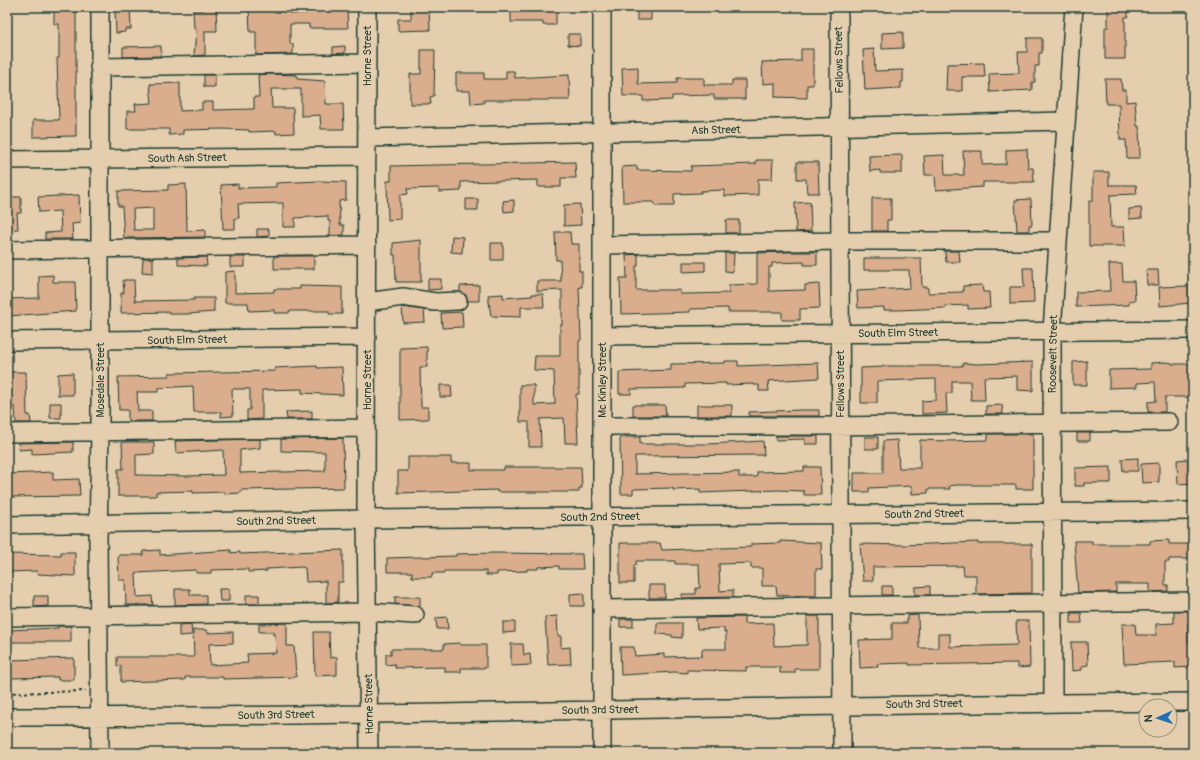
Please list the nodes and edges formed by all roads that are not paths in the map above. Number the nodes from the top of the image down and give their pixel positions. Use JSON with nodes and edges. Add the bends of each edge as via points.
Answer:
{"nodes":[{"id":1,"x":100,"y":7,"type":"edge"},
{"id":2,"x":367,"y":7,"type":"edge"},
{"id":3,"x":602,"y":7,"type":"edge"},
{"id":4,"x":1074,"y":7,"type":"edge"},
{"id":5,"x":839,"y":15,"type":"dead end"},
{"id":6,"x":367,"y":63,"type":"junction"},
{"id":7,"x":99,"y":67,"type":"junction"},
{"id":8,"x":1066,"y":121,"type":"junction"},
{"id":9,"x":840,"y":127,"type":"junction"},
{"id":10,"x":601,"y":133,"type":"junction"},
{"id":11,"x":367,"y":138,"type":"junction"},
{"id":12,"x":367,"y":156,"type":"junction"},
{"id":13,"x":100,"y":159,"type":"junction"},
{"id":14,"x":7,"y":160,"type":"edge"},
{"id":15,"x":1058,"y":241,"type":"junction"},
{"id":16,"x":840,"y":242,"type":"junction"},
{"id":17,"x":367,"y":244,"type":"junction"},
{"id":18,"x":602,"y":245,"type":"junction"},
{"id":19,"x":100,"y":248,"type":"junction"},
{"id":20,"x":7,"y":250,"type":"edge"},
{"id":21,"x":458,"y":301,"type":"dead end"},
{"id":22,"x":367,"y":302,"type":"junction"},
{"id":23,"x":1193,"y":330,"type":"edge"},
{"id":24,"x":1052,"y":331,"type":"junction"},
{"id":25,"x":840,"y":334,"type":"junction"},
{"id":26,"x":602,"y":336,"type":"junction"},
{"id":27,"x":367,"y":338,"type":"junction"},
{"id":28,"x":7,"y":341,"type":"edge"},
{"id":29,"x":100,"y":342,"type":"junction"},
{"id":30,"x":1169,"y":422,"type":"dead end"},
{"id":31,"x":1052,"y":423,"type":"junction"},
{"id":32,"x":602,"y":426,"type":"junction"},
{"id":33,"x":840,"y":426,"type":"junction"},
{"id":34,"x":366,"y":428,"type":"junction"},
{"id":35,"x":100,"y":431,"type":"junction"},
{"id":36,"x":7,"y":432,"type":"edge"},
{"id":37,"x":1193,"y":511,"type":"edge"},
{"id":38,"x":1053,"y":512,"type":"junction"},
{"id":39,"x":840,"y":515,"type":"junction"},
{"id":40,"x":602,"y":517,"type":"junction"},
{"id":41,"x":366,"y":519,"type":"junction"},
{"id":42,"x":98,"y":524,"type":"junction"},
{"id":43,"x":7,"y":525,"type":"edge"},
{"id":44,"x":1193,"y":601,"type":"edge"},
{"id":45,"x":1053,"y":602,"type":"junction"},
{"id":46,"x":841,"y":607,"type":"junction"},
{"id":47,"x":602,"y":609,"type":"junction"},
{"id":48,"x":367,"y":612,"type":"junction"},
{"id":49,"x":415,"y":615,"type":"dead end"},
{"id":50,"x":7,"y":617,"type":"edge"},
{"id":51,"x":99,"y":617,"type":"junction"},
{"id":52,"x":1193,"y":702,"type":"edge"},
{"id":53,"x":1054,"y":703,"type":"junction"},
{"id":54,"x":842,"y":705,"type":"junction"},
{"id":55,"x":602,"y":710,"type":"junction"},
{"id":56,"x":369,"y":715,"type":"junction"},
{"id":57,"x":7,"y":717,"type":"edge"},
{"id":58,"x":100,"y":717,"type":"junction"},
{"id":59,"x":100,"y":753,"type":"edge"},
{"id":60,"x":369,"y":753,"type":"edge"},
{"id":61,"x":602,"y":753,"type":"edge"},
{"id":62,"x":842,"y":753,"type":"edge"}],
"edges":[{"from":1,"to":7,"type":"street","name":"Mosedale Street"},
{"from":2,"to":6,"type":"street","name":"Horne Street"},
{"from":3,"to":10,"type":"street","name":"Mc Kinley Street"},
{"from":4,"to":8,"type":"street","name":"Roosevelt Street"},
{"from":5,"to":9,"type":"street","name":"Fellows Street"},
{"from":6,"to":7,"type":"street"},
{"from":6,"to":11,"type":"street","name":"Horne Street"},
{"from":7,"to":13,"type":"street","name":"Mosedale Street"},
{"from":8,"to":9,"type":"street","name":"Ash Street"},
{"from":8,"to":15,"type":"street","name":"Roosevelt Street"},
{"from":9,"to":10,"type":"street","name":"Ash Street"},
{"from":9,"to":16,"type":"street","name":"Fellows Street"},
{"from":10,"to":11,"type":"street","name":"Ash Street"},
{"from":10,"to":18,"type":"street","name":"Mc Kinley Street"},
{"from":11,"to":12,"type":"street","name":"Horne Street"},
{"from":12,"to":13,"type":"street","name":"South Ash Street"},
{"from":12,"to":17,"type":"street","name":"Horne Street"},
{"from":13,"to":14,"type":"street","name":"South Ash Street"},
{"from":13,"to":19,"type":"street","name":"Mosedale Street"},
{"from":15,"to":16,"type":"street"},
{"from":15,"to":24,"type":"street","name":"Roosevelt Street"},
{"from":16,"to":18,"type":"street"},
{"from":16,"to":25,"type":"street","name":"Fellows Street"},
{"from":17,"to":19,"type":"street"},
{"from":17,"to":22,"type":"street","name":"Horne Street"},
{"from":18,"to":26,"type":"street","name":"Mc Kinley Street"},
{"from":19,"to":20,"type":"street"},
{"from":19,"to":29,"type":"street","name":"Mosedale Street"},
{"from":21,"to":22,"type":"street","via":[[435,302],[403,297]]},
{"from":22,"to":27,"type":"street","name":"Horne Street"},
{"from":23,"to":24,"type":"street","name":"South Elm Street"},
{"from":24,"to":25,"type":"street","name":"South Elm Street"},
{"from":24,"to":31,"type":"street","name":"Roosevelt Street"},
{"from":25,"to":26,"type":"street","name":"South Elm Street"},
{"from":25,"to":33,"type":"street","name":"Fellows Street"},
{"from":26,"to":32,"type":"street","name":"Mc Kinley Street"},
{"from":27,"to":29,"type":"street","name":"South Elm Street"},
{"from":27,"to":34,"type":"street","name":"Horne Street"},
{"from":28,"to":29,"type":"street","name":"South Elm Street"},
{"from":29,"to":35,"type":"street","name":"Mosedale Street"},
{"from":30,"to":31,"type":"street"},
{"from":31,"to":33,"type":"street"},
{"from":31,"to":38,"type":"street","name":"Roosevelt Street"},
{"from":32,"to":33,"type":"street"},
{"from":32,"to":40,"type":"street","name":"Mc Kinley Street"},
{"from":33,"to":39,"type":"street","name":"Fellows Street"},
{"from":34,"to":35,"type":"street"},
{"from":34,"to":41,"type":"street","name":"Horne Street"},
{"from":35,"to":36,"type":"street"},
{"from":35,"to":42,"type":"street","name":"Mosedale Street"},
{"from":37,"to":38,"type":"street","name":"South 2nd Street"},
{"from":38,"to":39,"type":"street","name":"South 2nd Street"},
{"from":38,"to":45,"type":"street","name":"Roosevelt Street"},
{"from":39,"to":40,"type":"street","name":"South 2nd Street"},
{"from":39,"to":46,"type":"street","name":"Fellows Street"},
{"from":40,"to":41,"type":"street","name":"South 2nd Street"},
{"from":40,"to":47,"type":"street","name":"Mc Kinley Street"},
{"from":41,"to":42,"type":"street","name":"South 2nd Street"},
{"from":41,"to":48,"type":"street","name":"Horne Street"},
{"from":42,"to":43,"type":"street","name":"South 2nd Street"},
{"from":42,"to":51,"type":"street","name":"Mosedale Street"},
{"from":44,"to":45,"type":"street"},
{"from":45,"to":46,"type":"street"},
{"from":45,"to":53,"type":"street","name":"Roosevelt Street"},
{"from":46,"to":47,"type":"street"},
{"from":46,"to":54,"type":"street","name":"Fellows Street"},
{"from":47,"to":55,"type":"street","name":"Mc Kinley Street"},
{"from":48,"to":49,"type":"street"},
{"from":48,"to":51,"type":"street"},
{"from":48,"to":56,"type":"street","name":"Horne Street"},
{"from":50,"to":51,"type":"street"},
{"from":51,"to":58,"type":"street","name":"Mosedale Street"},
{"from":52,"to":53,"type":"street","name":"South 3rd Street"},
{"from":53,"to":54,"type":"street","name":"South 3rd Street"},
{"from":54,"to":55,"type":"street","name":"South 3rd Street"},
{"from":54,"to":62,"type":"street","name":"Fellows Street"},
{"from":55,"to":56,"type":"street","name":"South 3rd Street"},
{"from":55,"to":61,"type":"street","name":"Mc Kinley Street"},
{"from":56,"to":58,"type":"street","name":"South 3rd Street"},
{"from":56,"to":60,"type":"street","name":"Horne Street"},
{"from":57,"to":58,"type":"street","name":"South 3rd Street"},
{"from":58,"to":59,"type":"street","name":"Mosedale Street"}]}
